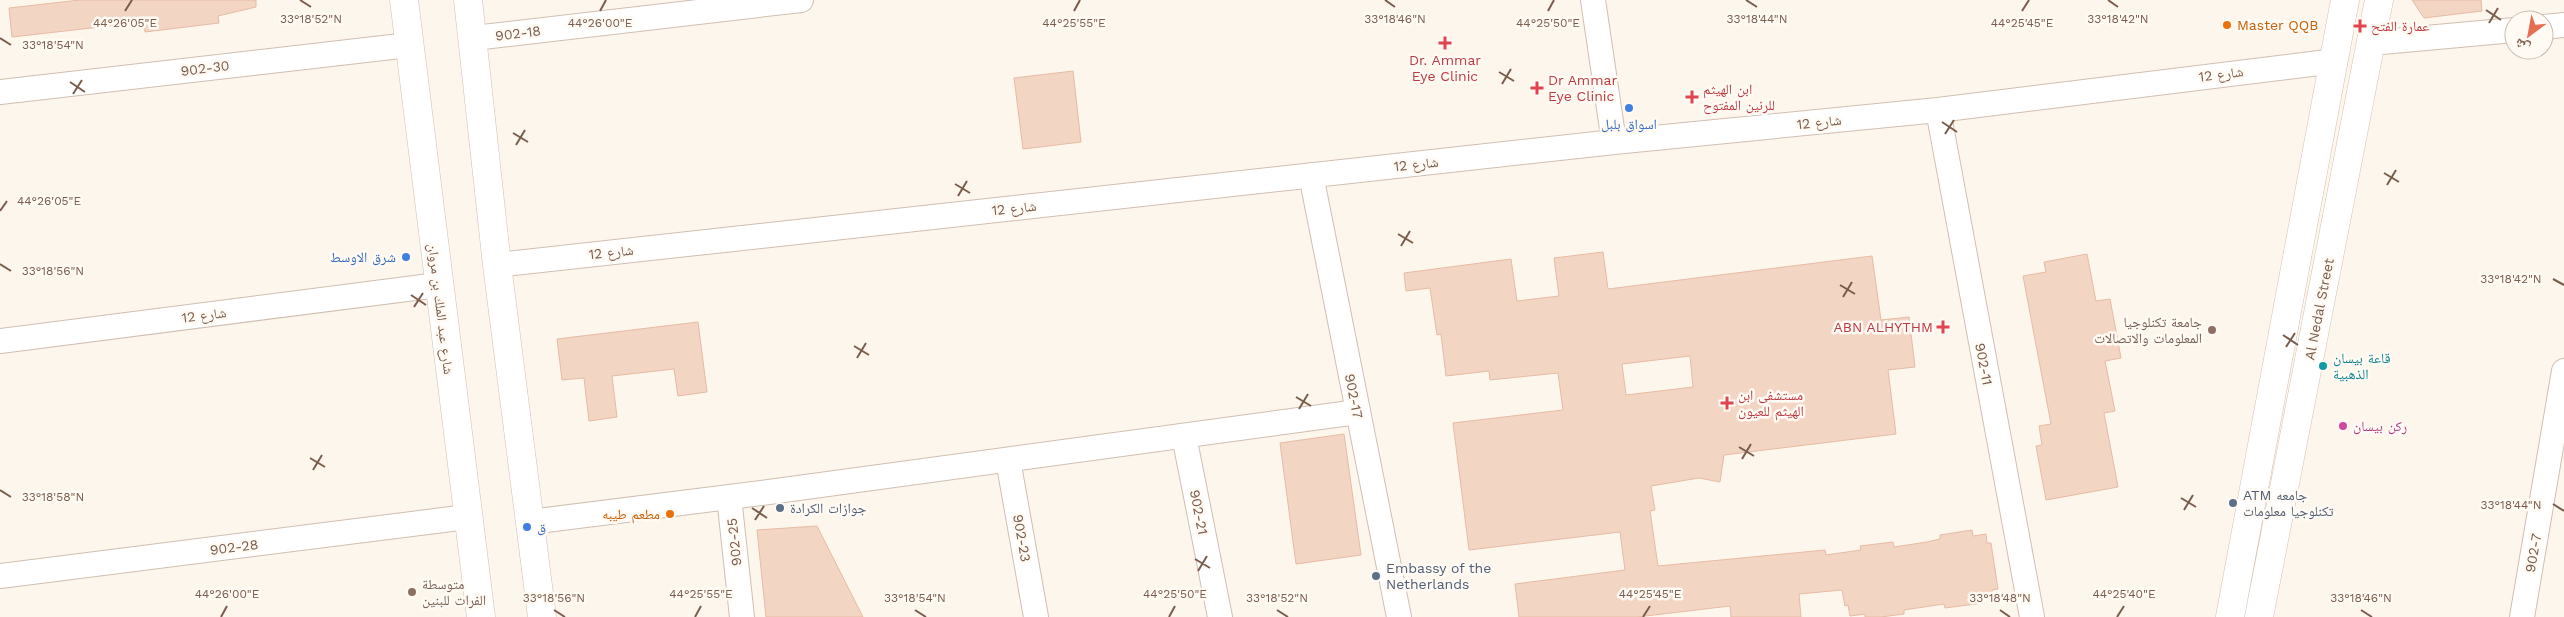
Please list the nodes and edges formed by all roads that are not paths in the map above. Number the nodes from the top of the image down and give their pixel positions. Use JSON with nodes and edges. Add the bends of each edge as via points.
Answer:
{"nodes":[{"id":1,"x":404,"y":0,"type":"edge"},
{"id":2,"x":468,"y":0,"type":"edge"},
{"id":3,"x":800,"y":0,"type":"edge"},
{"id":4,"x":1593,"y":0,"type":"edge"},
{"id":5,"x":2345,"y":0,"type":"edge"},
{"id":6,"x":2379,"y":0,"type":"edge"},
{"id":7,"x":2504,"y":31,"type":"edge"},
{"id":8,"x":474,"y":38,"type":"junction"},
{"id":9,"x":2371,"y":43,"type":"junction"},
{"id":10,"x":409,"y":45,"type":"junction"},
{"id":11,"x":2335,"y":61,"type":"junction"},
{"id":12,"x":0,"y":92,"type":"edge"},
{"id":13,"x":1938,"y":110,"type":"junction"},
{"id":14,"x":1614,"y":142,"type":"junction"},
{"id":15,"x":1311,"y":175,"type":"junction"},
{"id":16,"x":497,"y":264,"type":"junction"},
{"id":17,"x":438,"y":285,"type":"junction"},
{"id":18,"x":0,"y":341,"type":"edge"},
{"id":19,"x":2564,"y":371,"type":"edge"},
{"id":20,"x":1357,"y":412,"type":"junction"},
{"id":21,"x":1184,"y":436,"type":"junction"},
{"id":22,"x":1008,"y":460,"type":"junction"},
{"id":23,"x":729,"y":497,"type":"junction"},
{"id":24,"x":467,"y":517,"type":"junction"},
{"id":25,"x":530,"y":522,"type":"junction"},
{"id":26,"x":0,"y":576,"type":"edge"},
{"id":27,"x":481,"y":617,"type":"edge"},
{"id":28,"x":542,"y":617,"type":"edge"},
{"id":29,"x":742,"y":617,"type":"edge"},
{"id":30,"x":1036,"y":617,"type":"edge"},
{"id":31,"x":1220,"y":617,"type":"edge"},
{"id":32,"x":1399,"y":617,"type":"edge"},
{"id":33,"x":2032,"y":617,"type":"edge"},
{"id":34,"x":2230,"y":617,"type":"edge"},
{"id":35,"x":2259,"y":617,"type":"edge"},
{"id":36,"x":2522,"y":617,"type":"edge"}],
"edges":[{"from":1,"to":10,"type":"main road","name":"شارع عبد الملك بن مروان"},
{"from":2,"to":8,"type":"main road"},
{"from":3,"to":8,"type":"street","name":"902-18"},
{"from":4,"to":14,"type":"street"},
{"from":5,"to":11,"type":"main road"},
{"from":6,"to":9,"type":"main road","name":"Al Nedal Street"},
{"from":7,"to":9,"type":"street"},
{"from":8,"to":16,"type":"main road"},
{"from":9,"to":35,"type":"main road","name":"Al Nedal Street"},
{"from":10,"to":12,"type":"street","name":"902-30"},
{"from":10,"to":17,"type":"main road","name":"شارع عبد الملك بن مروان"},
{"from":11,"to":13,"type":"street","name":"شارع 12"},
{"from":11,"to":34,"type":"main road"},
{"from":13,"to":14,"type":"street","name":"شارع 12"},
{"from":13,"to":33,"type":"street","name":"902-11"},
{"from":14,"to":15,"type":"street","name":"شارع 12"},
{"from":15,"to":16,"type":"street","name":"شارع 12"},
{"from":15,"to":20,"type":"street","name":"902-17"},
{"from":16,"to":25,"type":"main road"},
{"from":17,"to":18,"type":"street","name":"شارع 12"},
{"from":17,"to":24,"type":"main road","name":"شارع عبد الملك بن مروان"},
{"from":19,"to":36,"type":"street","name":"902-7"},
{"from":20,"to":21,"type":"street"},
{"from":20,"to":32,"type":"street","name":"902-17"},
{"from":21,"to":22,"type":"street"},
{"from":21,"to":31,"type":"street","name":"902-21"},
{"from":22,"to":23,"type":"street"},
{"from":22,"to":30,"type":"street","name":"902-23"},
{"from":23,"to":25,"type":"street"},
{"from":23,"to":29,"type":"street","name":"902-25"},
{"from":24,"to":26,"type":"street","name":"902-28"},
{"from":24,"to":27,"type":"main road","name":"شارع عبد الملك بن مروان"},
{"from":25,"to":28,"type":"main road"}]}
